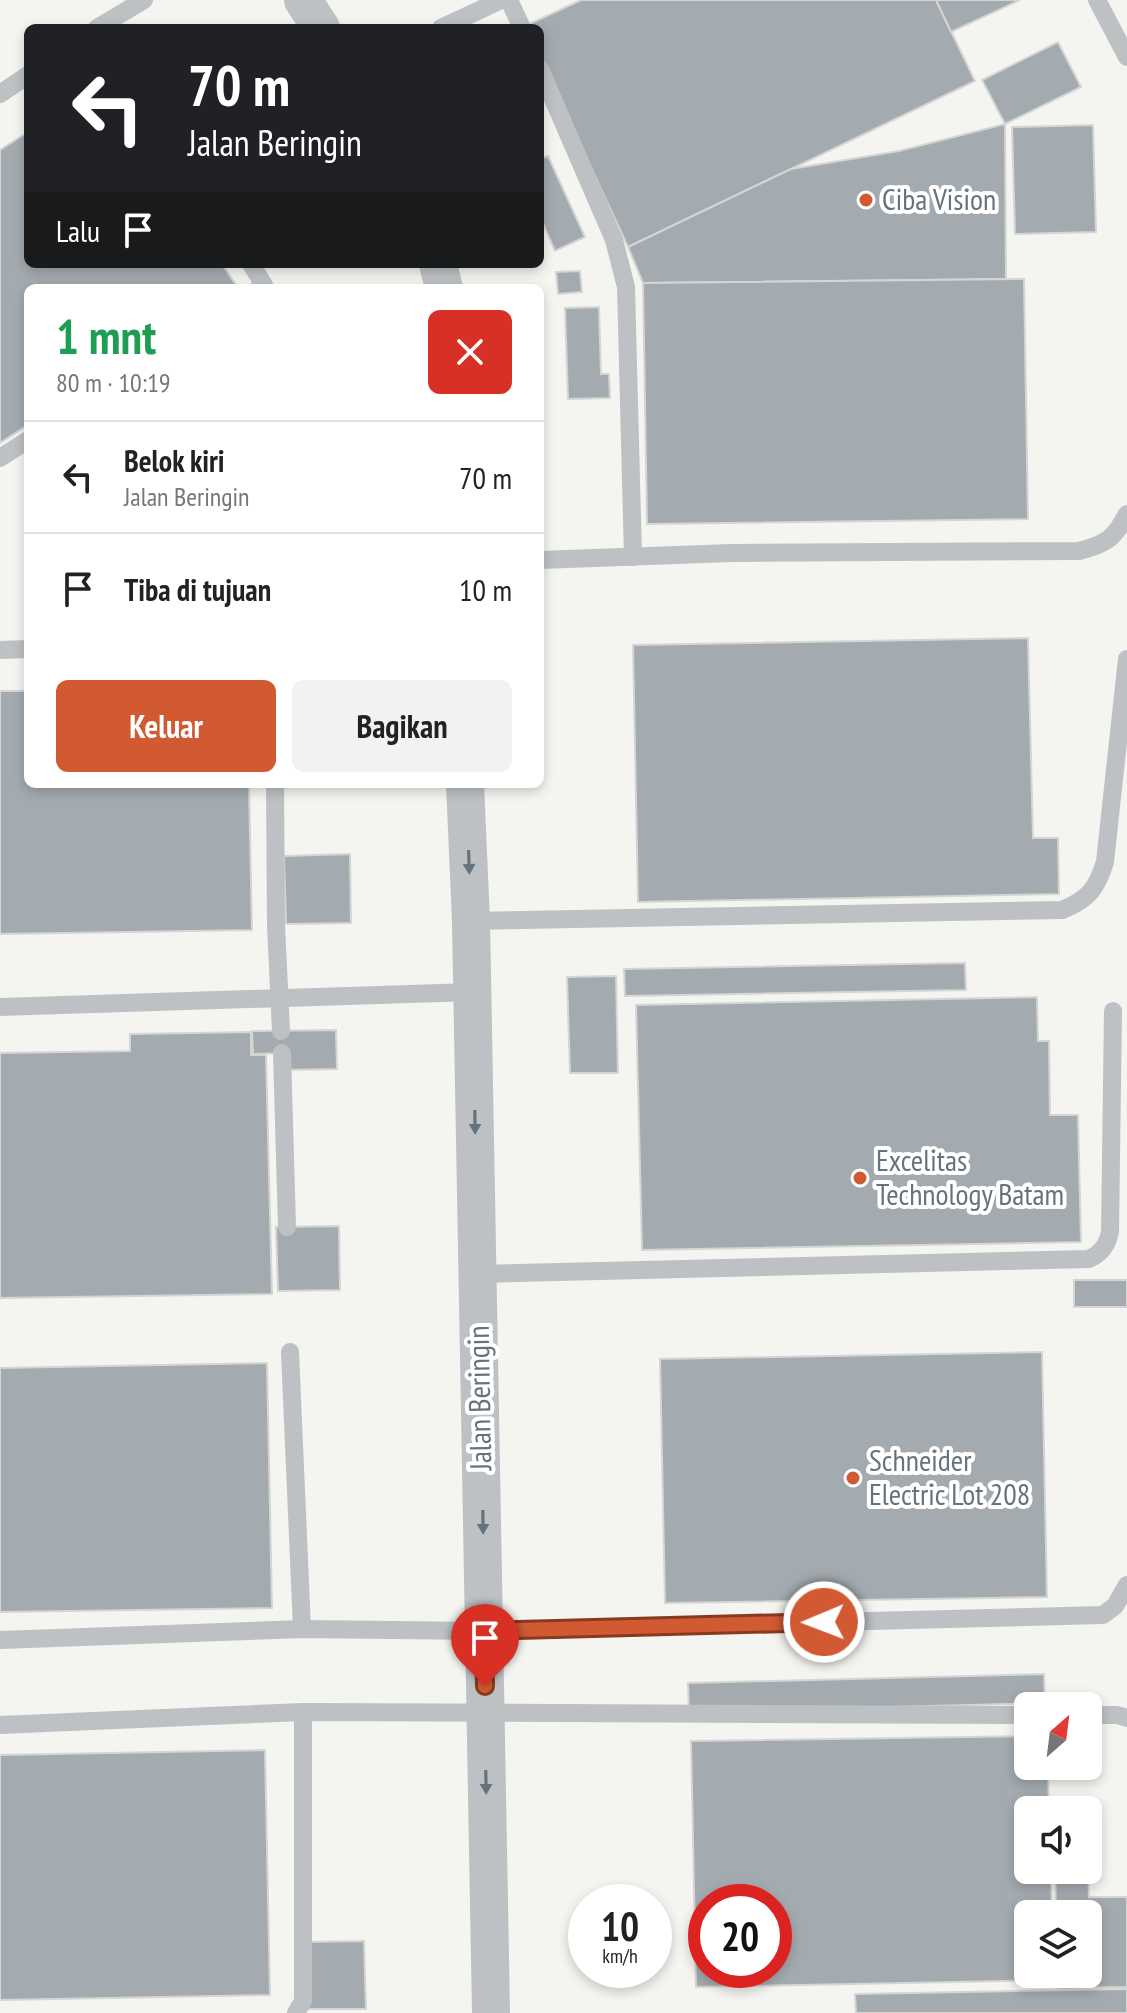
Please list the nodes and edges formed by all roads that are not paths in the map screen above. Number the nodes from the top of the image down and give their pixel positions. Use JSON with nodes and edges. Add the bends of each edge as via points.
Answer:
{"nodes":[{"id":1,"x":144,"y":0,"type":"edge"},
{"id":2,"x":303,"y":0,"type":"edge"},
{"id":3,"x":501,"y":0,"type":"edge"},
{"id":4,"x":509,"y":0,"type":"edge"},
{"id":5,"x":1097,"y":0,"type":"edge"},
{"id":6,"x":106,"y":24,"type":"edge"},
{"id":7,"x":318,"y":24,"type":"edge"},
{"id":8,"x":450,"y":24,"type":"edge"},
{"id":9,"x":520,"y":24,"type":"edge"},
{"id":10,"x":1127,"y":57,"type":"edge"},
{"id":11,"x":24,"y":78,"type":"edge"},
{"id":12,"x":544,"y":78,"type":"edge"},
{"id":13,"x":0,"y":94,"type":"edge"},
{"id":14,"x":24,"y":443,"type":"edge"},
{"id":15,"x":0,"y":458,"type":"edge"},
{"id":16,"x":1127,"y":514,"type":"edge"},
{"id":17,"x":633,"y":557,"type":"junction"},
{"id":18,"x":544,"y":560,"type":"edge"},
{"id":19,"x":24,"y":649,"type":"edge"},
{"id":20,"x":0,"y":650,"type":"edge"},
{"id":21,"x":1127,"y":659,"type":"edge"},
{"id":22,"x":275,"y":788,"type":"edge"},
{"id":23,"x":465,"y":788,"type":"edge"},
{"id":24,"x":471,"y":921,"type":"junction"},
{"id":25,"x":472,"y":992,"type":"junction"},
{"id":26,"x":281,"y":998,"type":"junction"},
{"id":27,"x":0,"y":1007,"type":"edge"},
{"id":28,"x":1113,"y":1011,"type":"dead end"},
{"id":29,"x":281,"y":1031,"type":"dead end"},
{"id":30,"x":282,"y":1053,"type":"dead end"},
{"id":31,"x":287,"y":1227,"type":"dead end"},
{"id":32,"x":478,"y":1274,"type":"junction"},
{"id":33,"x":290,"y":1352,"type":"dead end"},
{"id":34,"x":1127,"y":1585,"type":"edge"},
{"id":35,"x":302,"y":1629,"type":"junction"},
{"id":36,"x":484,"y":1631,"type":"junction"},
{"id":37,"x":0,"y":1640,"type":"edge"},
{"id":38,"x":303,"y":1712,"type":"junction"},
{"id":39,"x":485,"y":1713,"type":"junction"},
{"id":40,"x":1014,"y":1715,"type":"edge"},
{"id":41,"x":1102,"y":1715,"type":"edge"},
{"id":42,"x":1127,"y":1718,"type":"edge"},
{"id":43,"x":0,"y":1725,"type":"edge"},
{"id":44,"x":296,"y":2013,"type":"edge"},
{"id":45,"x":491,"y":2013,"type":"edge"}],
"edges":[{"from":1,"to":6,"type":"lane"},
{"from":2,"to":7,"type":"street"},
{"from":3,"to":8,"type":"lane"},
{"from":4,"to":9,"type":"lane"},
{"from":5,"to":10,"type":"lane"},
{"from":11,"to":13,"type":"lane"},
{"from":12,"to":17,"type":"lane","via":[[614,240],[626,287]]},
{"from":14,"to":15,"type":"lane"},
{"from":16,"to":17,"type":"lane","via":[[1103,545],[1079,551]]},
{"from":17,"to":18,"type":"lane"},
{"from":19,"to":20,"type":"lane"},
{"from":21,"to":24,"type":"lane","via":[[1105,862],[1090,894],[1062,910]]},
{"from":22,"to":26,"type":"lane"},
{"from":23,"to":24,"type":"street","name":"Jalan Beringin","one_way":true},
{"from":24,"to":25,"type":"street","name":"Jalan Beringin"},
{"from":25,"to":26,"type":"lane"},
{"from":25,"to":32,"type":"street","name":"Jalan Beringin","one_way":true},
{"from":26,"to":27,"type":"lane"},
{"from":26,"to":29,"type":"lane"},
{"from":28,"to":32,"type":"lane","via":[[1110,1232],[1104,1249],[1089,1259]]},
{"from":30,"to":31,"type":"lane"},
{"from":32,"to":36,"type":"street","name":"Jalan Beringin","one_way":true},
{"from":33,"to":35,"type":"lane"},
{"from":34,"to":36,"type":"lane","via":[[1103,1615]]},
{"from":35,"to":36,"type":"lane"},
{"from":35,"to":37,"type":"lane"},
{"from":36,"to":39,"type":"street","name":"Jalan Beringin"},
{"from":38,"to":39,"type":"lane"},
{"from":38,"to":43,"type":"lane"},
{"from":38,"to":44,"type":"lane","via":[[303,2001]]},
{"from":39,"to":40,"type":"lane"},
{"from":39,"to":45,"type":"street","name":"Jalan Beringin","one_way":true},
{"from":41,"to":42,"type":"lane"}]}
